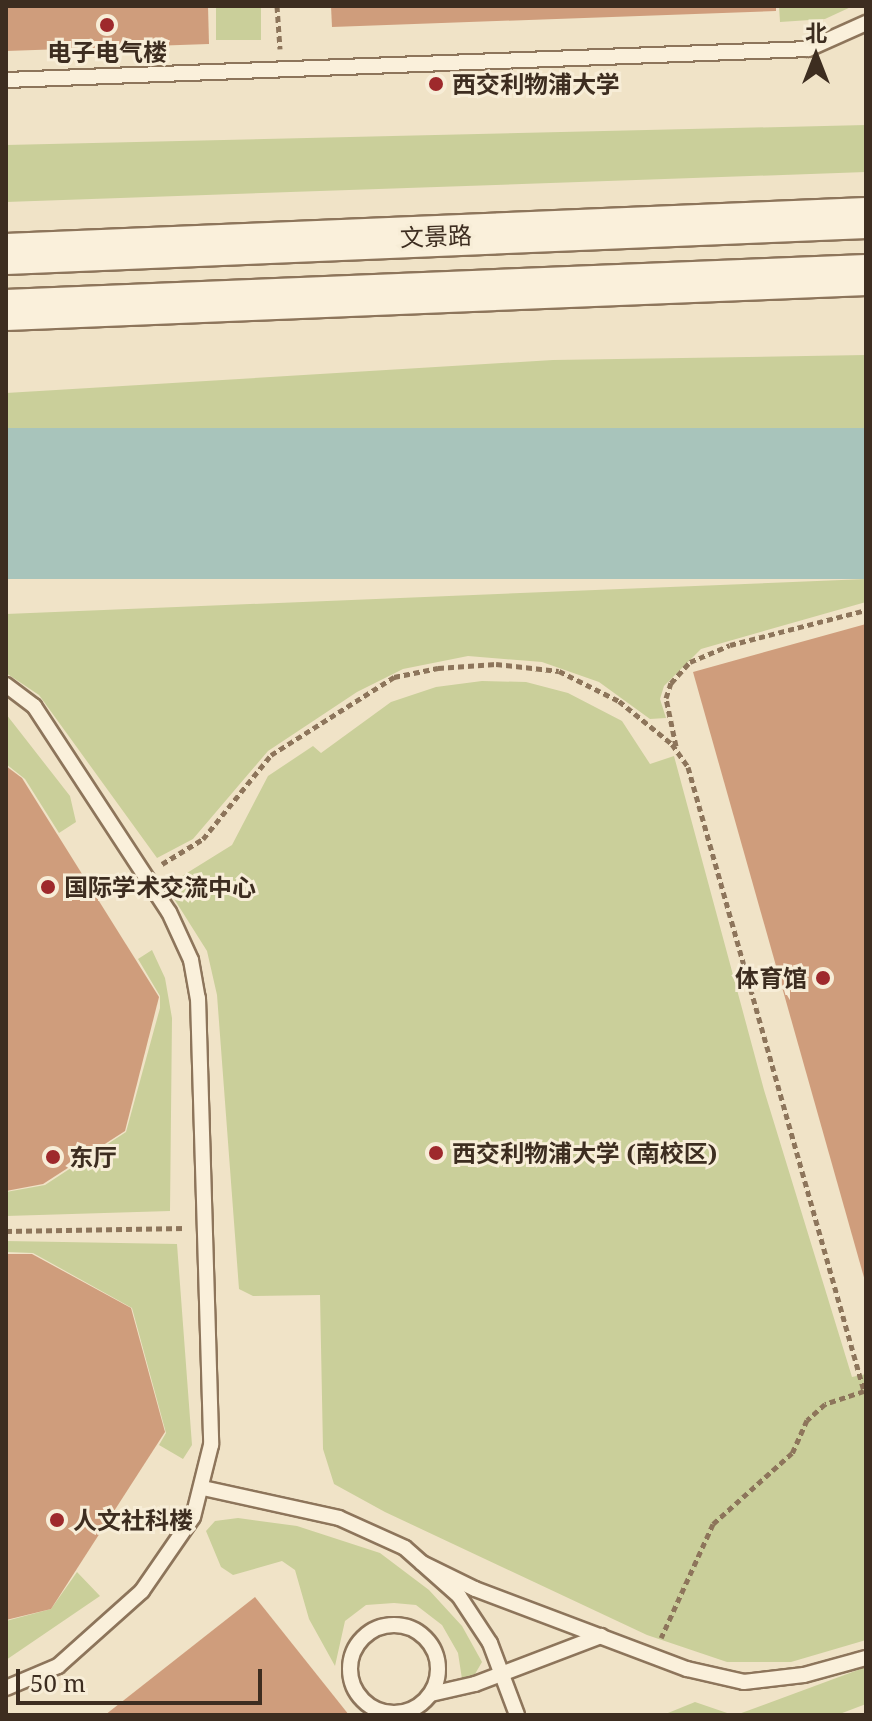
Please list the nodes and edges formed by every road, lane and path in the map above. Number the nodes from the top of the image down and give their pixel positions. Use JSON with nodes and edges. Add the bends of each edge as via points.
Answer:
{"nodes":[{"id":1,"x":277,"y":6,"type":"edge"},
{"id":2,"x":866,"y":23,"type":"edge"},
{"id":3,"x":282,"y":69,"type":"junction"},
{"id":4,"x":6,"y":80,"type":"edge"},
{"id":5,"x":866,"y":218,"type":"edge"},
{"id":6,"x":6,"y":254,"type":"edge"},
{"id":7,"x":866,"y":275,"type":"edge"},
{"id":8,"x":6,"y":310,"type":"edge"},
{"id":9,"x":866,"y":610,"type":"edge"},
{"id":10,"x":6,"y":685,"type":"edge"},
{"id":11,"x":677,"y":750,"type":"junction"},
{"id":12,"x":145,"y":875,"type":"junction"},
{"id":13,"x":205,"y":1228,"type":"junction"},
{"id":14,"x":6,"y":1231,"type":"edge"},
{"id":15,"x":203,"y":1488,"type":"junction"},
{"id":16,"x":422,"y":1563,"type":"junction"},
{"id":17,"x":601,"y":1636,"type":"junction"},
{"id":18,"x":651,"y":1656,"type":"junction"},
{"id":19,"x":866,"y":1658,"type":"edge"},
{"id":20,"x":502,"y":1675,"type":"junction"},
{"id":21,"x":6,"y":1688,"type":"edge"},
{"id":22,"x":431,"y":1694,"type":"junction"},
{"id":23,"x":517,"y":1715,"type":"edge"}],
"edges":[{"from":1,"to":3,"type":"path"},
{"from":2,"to":3,"type":"lane","via":[[808,49]]},
{"from":3,"to":4,"type":"lane"},
{"from":5,"to":6,"type":"main road","name":"文景路"},
{"from":7,"to":8,"type":"main road"},
{"from":9,"to":11,"type":"path","via":[[730,645],[690,662],[671,683],[666,698]]},
{"from":10,"to":12,"type":"lane","via":[[34,706]]},
{"from":11,"to":12,"type":"path","via":[[619,701],[559,671],[496,664],[394,677],[271,755],[203,839]]},
{"from":11,"to":18,"type":"path","via":[[688,767],[864,1391],[825,1404],[807,1420],[792,1453],[713,1524]]},
{"from":12,"to":13,"type":"lane","via":[[191,960],[198,998]]},
{"from":13,"to":14,"type":"path"},
{"from":13,"to":15,"type":"lane","via":[[211,1445]]},
{"from":15,"to":16,"type":"lane","via":[[339,1518],[405,1548]]},
{"from":15,"to":21,"type":"lane","via":[[193,1517],[142,1591],[58,1666]]},
{"from":16,"to":17,"type":"lane"},
{"from":16,"to":20,"type":"lane","via":[[459,1596],[490,1643]]},
{"from":17,"to":18,"type":"lane"},
{"from":17,"to":20,"type":"lane"},
{"from":18,"to":19,"type":"lane","via":[[744,1682],[804,1675]]},
{"from":20,"to":22,"type":"lane"},
{"from":20,"to":23,"type":"lane"},
{"from":22,"to":22,"type":"lane","via":[[438,1667],[428,1641],[417,1632],[390,1625],[376,1628],[354,1648],[350,1678],[365,1704],[378,1711],[408,1712]]}]}
